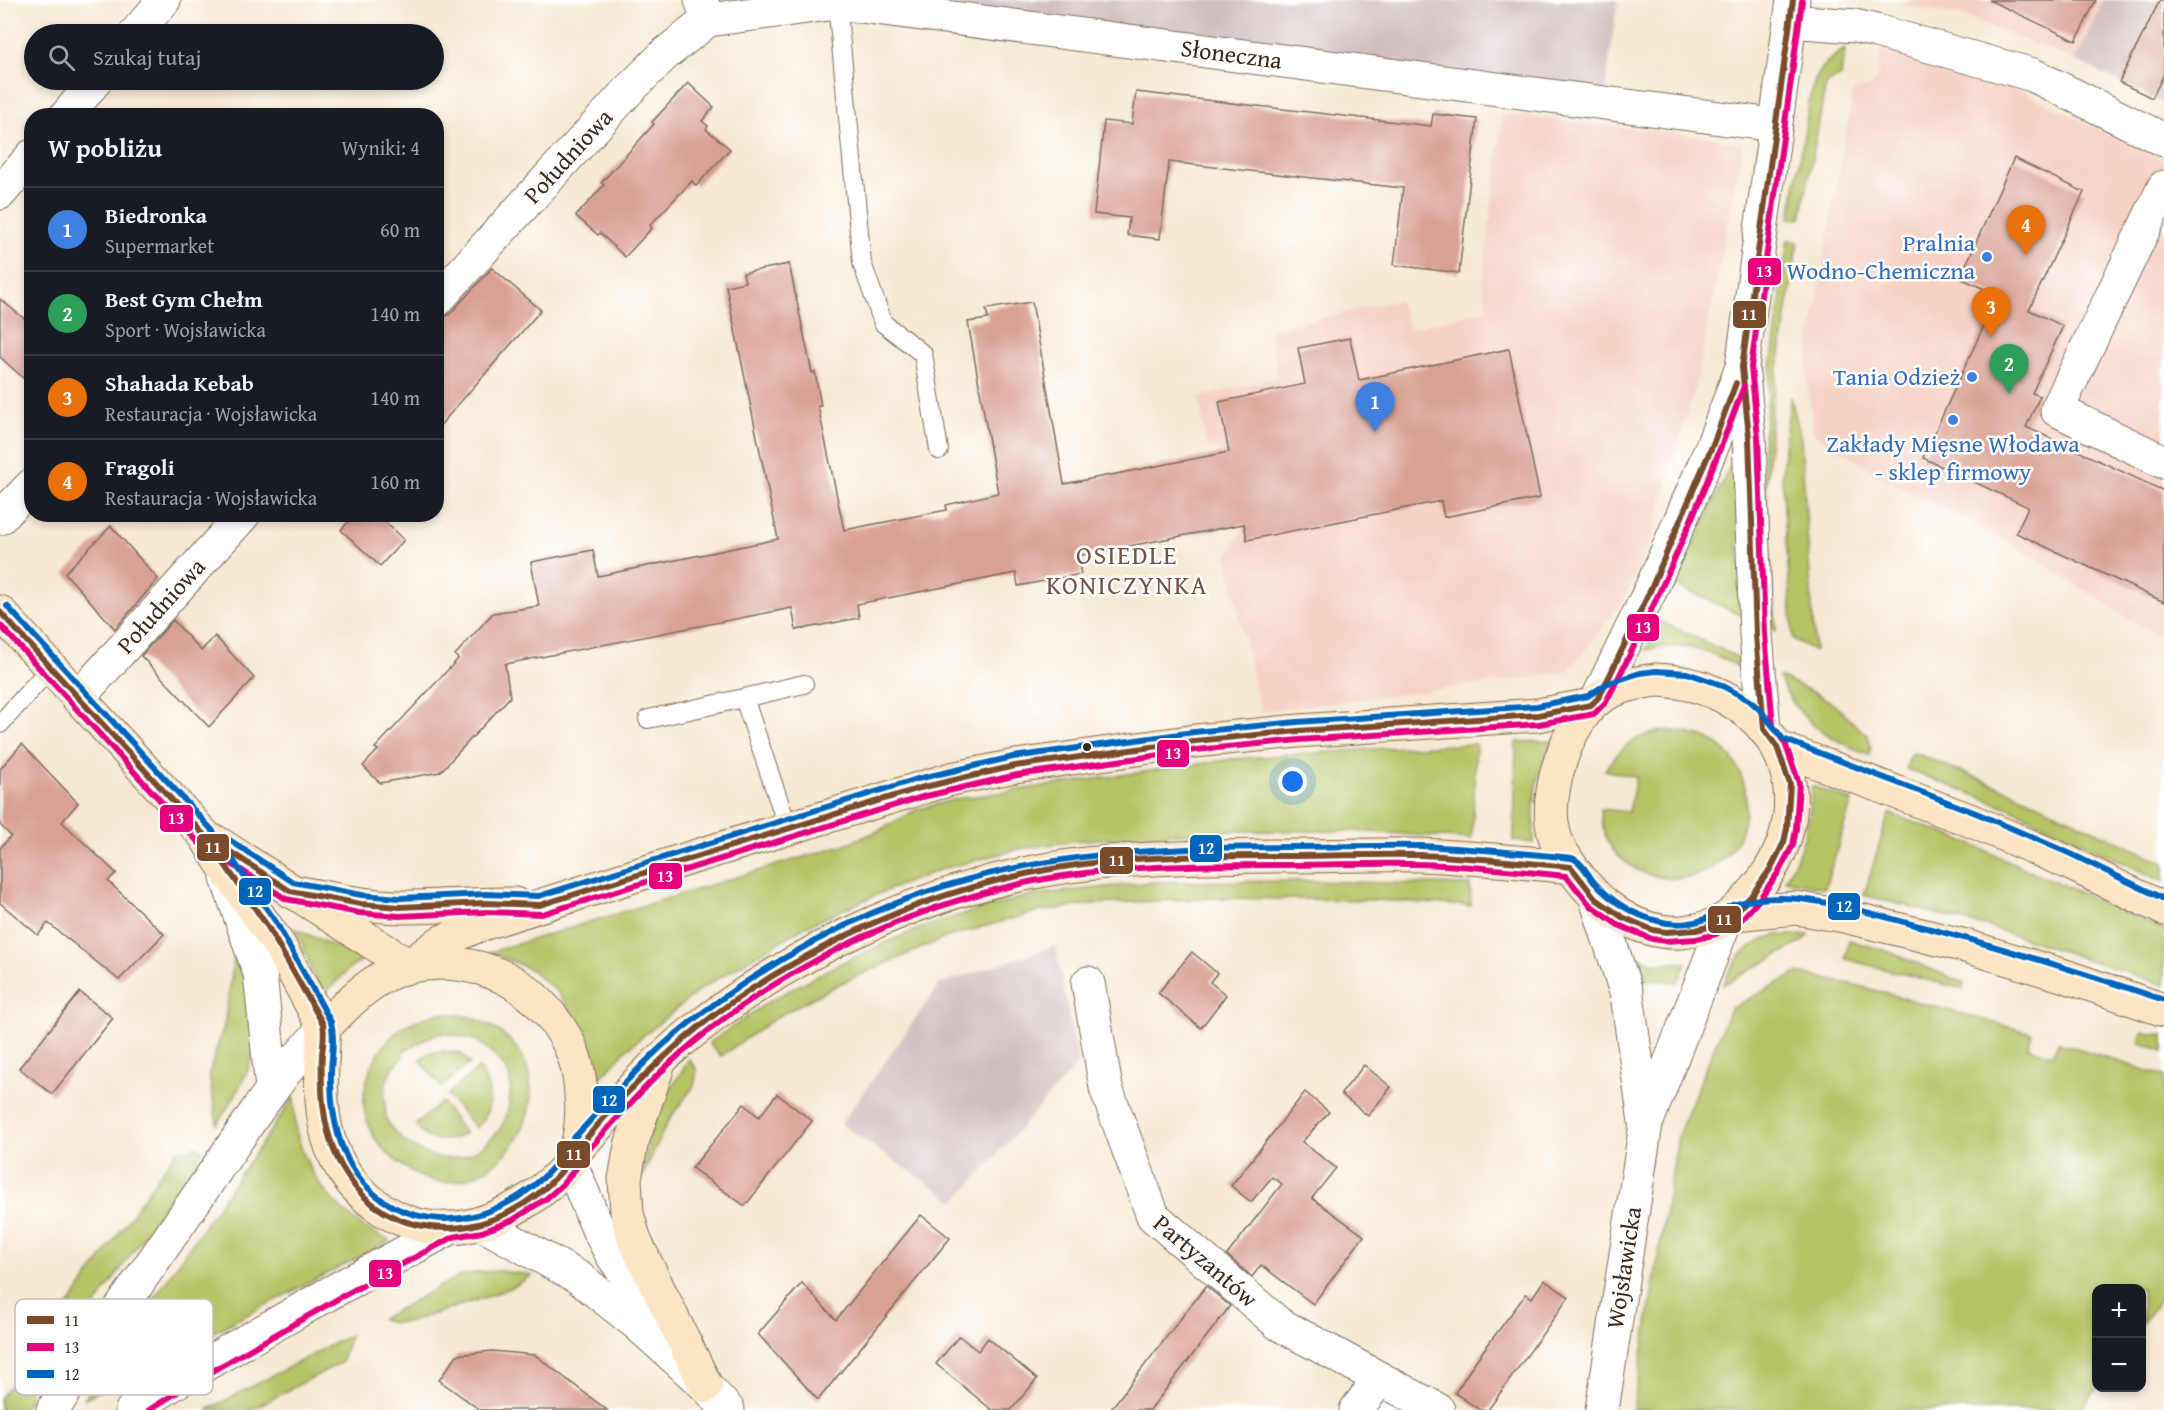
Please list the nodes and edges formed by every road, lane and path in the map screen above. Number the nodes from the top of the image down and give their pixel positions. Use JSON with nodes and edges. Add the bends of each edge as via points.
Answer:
{"nodes":[{"id":1,"x":164,"y":0,"type":"edge"},
{"id":2,"x":837,"y":3,"type":"junction"},
{"id":3,"x":705,"y":10,"type":"edge"},
{"id":4,"x":1792,"y":10,"type":"edge"},
{"id":5,"x":144,"y":24,"type":"edge"},
{"id":6,"x":88,"y":90,"type":"edge"},
{"id":7,"x":73,"y":108,"type":"edge"},
{"id":8,"x":1774,"y":125,"type":"junction"},
{"id":9,"x":2164,"y":140,"type":"edge"},
{"id":10,"x":24,"y":165,"type":"edge"},
{"id":11,"x":2164,"y":187,"type":"edge"},
{"id":12,"x":0,"y":193,"type":"edge"},
{"id":13,"x":444,"y":292,"type":"edge"},
{"id":14,"x":1742,"y":367,"type":"junction"},
{"id":15,"x":939,"y":450,"type":"dead end"},
{"id":16,"x":2164,"y":462,"type":"edge"},
{"id":17,"x":24,"y":493,"type":"edge"},
{"id":18,"x":0,"y":518,"type":"edge"},
{"id":19,"x":237,"y":522,"type":"edge"},
{"id":20,"x":0,"y":612,"type":"edge"},
{"id":21,"x":51,"y":667,"type":"junction"},
{"id":22,"x":804,"y":684,"type":"dead end"},
{"id":23,"x":78,"y":698,"type":"junction"},
{"id":24,"x":744,"y":698,"type":"junction"},
{"id":25,"x":1595,"y":702,"type":"junction"},
{"id":26,"x":648,"y":719,"type":"dead end"},
{"id":27,"x":0,"y":724,"type":"edge"},
{"id":28,"x":1770,"y":738,"type":"junction"},
{"id":29,"x":788,"y":828,"type":"junction"},
{"id":30,"x":213,"y":849,"type":"junction"},
{"id":31,"x":1571,"y":867,"type":"junction"},
{"id":32,"x":290,"y":891,"type":"junction"},
{"id":33,"x":1596,"y":899,"type":"junction"},
{"id":34,"x":540,"y":905,"type":"junction"},
{"id":35,"x":2164,"y":909,"type":"edge"},
{"id":36,"x":1730,"y":917,"type":"junction"},
{"id":37,"x":409,"y":966,"type":"junction"},
{"id":38,"x":1088,"y":983,"type":"dead end"},
{"id":39,"x":2164,"y":1010,"type":"edge"},
{"id":40,"x":324,"y":1028,"type":"junction"},
{"id":41,"x":660,"y":1061,"type":"junction"},
{"id":42,"x":272,"y":1089,"type":"junction"},
{"id":43,"x":1646,"y":1124,"type":"junction"},
{"id":44,"x":573,"y":1157,"type":"junction"},
{"id":45,"x":465,"y":1225,"type":"junction"},
{"id":46,"x":126,"y":1299,"type":"edge"},
{"id":47,"x":213,"y":1360,"type":"edge"},
{"id":48,"x":1380,"y":1379,"type":"junction"},
{"id":49,"x":706,"y":1386,"type":"junction"},
{"id":50,"x":62,"y":1395,"type":"edge"},
{"id":51,"x":156,"y":1395,"type":"edge"},
{"id":52,"x":53,"y":1410,"type":"edge"},
{"id":53,"x":132,"y":1410,"type":"edge"},
{"id":54,"x":728,"y":1410,"type":"edge"},
{"id":55,"x":1356,"y":1410,"type":"edge"},
{"id":56,"x":1438,"y":1410,"type":"edge"},
{"id":57,"x":1602,"y":1410,"type":"edge"}],
"edges":[{"from":1,"to":5,"type":"street"},
{"from":2,"to":3,"type":"street","name":"Słoneczna"},
{"from":2,"to":8,"type":"street","name":"Słoneczna"},
{"from":2,"to":15,"type":"lane","via":[[862,262],[883,322],[922,354]]},
{"from":3,"to":13,"type":"street","name":"Południowa"},
{"from":4,"to":8,"type":"street"},
{"from":4,"to":9,"type":"street","via":[[2033,75]]},
{"from":6,"to":7,"type":"street"},
{"from":8,"to":14,"type":"street"},
{"from":10,"to":12,"type":"street"},
{"from":11,"to":16,"type":"street","via":[[2057,410]]},
{"from":14,"to":25,"type":"street","via":[[1651,589]]},
{"from":14,"to":28,"type":"street","via":[[1749,437],[1756,635]]},
{"from":17,"to":18,"type":"street"},
{"from":19,"to":23,"type":"street","name":"Południowa"},
{"from":20,"to":21,"type":"main road"},
{"from":21,"to":23,"type":"main road"},
{"from":21,"to":27,"type":"lane"},
{"from":22,"to":24,"type":"lane"},
{"from":23,"to":30,"type":"main road"},
{"from":24,"to":26,"type":"lane"},
{"from":24,"to":29,"type":"lane"},
{"from":25,"to":28,"type":"main road","via":[[1642,682],[1685,682],[1736,703],[1754,717]]},
{"from":25,"to":29,"type":"main road","via":[[1538,715],[1206,740],[1015,766],[920,788]]},
{"from":25,"to":31,"type":"main road","via":[[1581,718],[1563,755],[1552,791],[1552,828],[1557,846]]},
{"from":28,"to":35,"type":"main road","via":[[2067,862]]},
{"from":28,"to":36,"type":"main road","via":[[1790,784],[1784,842],[1771,868]]},
{"from":29,"to":34,"type":"main road"},
{"from":30,"to":32,"type":"main road"},
{"from":30,"to":40,"type":"main road","via":[[279,945]]},
{"from":30,"to":42,"type":"street","via":[[260,974]]},
{"from":31,"to":33,"type":"main road"},
{"from":31,"to":41,"type":"main road","via":[[1417,855],[1228,856],[1084,864],[1021,875],[932,899],[820,948],[729,1005]]},
{"from":32,"to":34,"type":"main road","via":[[400,907]]},
{"from":32,"to":37,"type":"main road"},
{"from":33,"to":36,"type":"main road","via":[[1622,917],[1666,932],[1696,930]]},
{"from":33,"to":43,"type":"street","name":"Wojsławicka","via":[[1627,995]]},
{"from":34,"to":37,"type":"main road","via":[[441,942]]},
{"from":36,"to":39,"type":"main road","via":[[1796,908],[1844,916],[1962,945]]},
{"from":36,"to":43,"type":"street","name":"Wojsławicka"},
{"from":37,"to":40,"type":"main road","via":[[368,987]]},
{"from":37,"to":44,"type":"main road","via":[[441,963],[482,968],[520,985],[549,1011],[564,1034],[578,1073],[581,1115]]},
{"from":38,"to":48,"type":"street","name":"Partyzantów","via":[[1106,1088],[1154,1216],[1279,1324]]},
{"from":40,"to":42,"type":"street"},
{"from":40,"to":45,"type":"main road","via":[[324,1114],[327,1135],[341,1168],[362,1195],[397,1217],[431,1227]]},
{"from":41,"to":44,"type":"main road"},
{"from":41,"to":49,"type":"main road","via":[[631,1145],[625,1179],[627,1213],[635,1241]]},
{"from":42,"to":46,"type":"street"},
{"from":43,"to":57,"type":"street","name":"Wojsławicka"},
{"from":44,"to":45,"type":"main road","via":[[527,1201],[508,1212]]},
{"from":44,"to":49,"type":"street","via":[[598,1229],[612,1256]]},
{"from":45,"to":47,"type":"street","via":[[327,1294]]},
{"from":45,"to":49,"type":"street","via":[[578,1277]]},
{"from":48,"to":55,"type":"street"},
{"from":48,"to":56,"type":"street","name":"Partyzantów"},
{"from":49,"to":54,"type":"street"},
{"from":50,"to":52,"type":"street"},
{"from":51,"to":53,"type":"street"}]}
